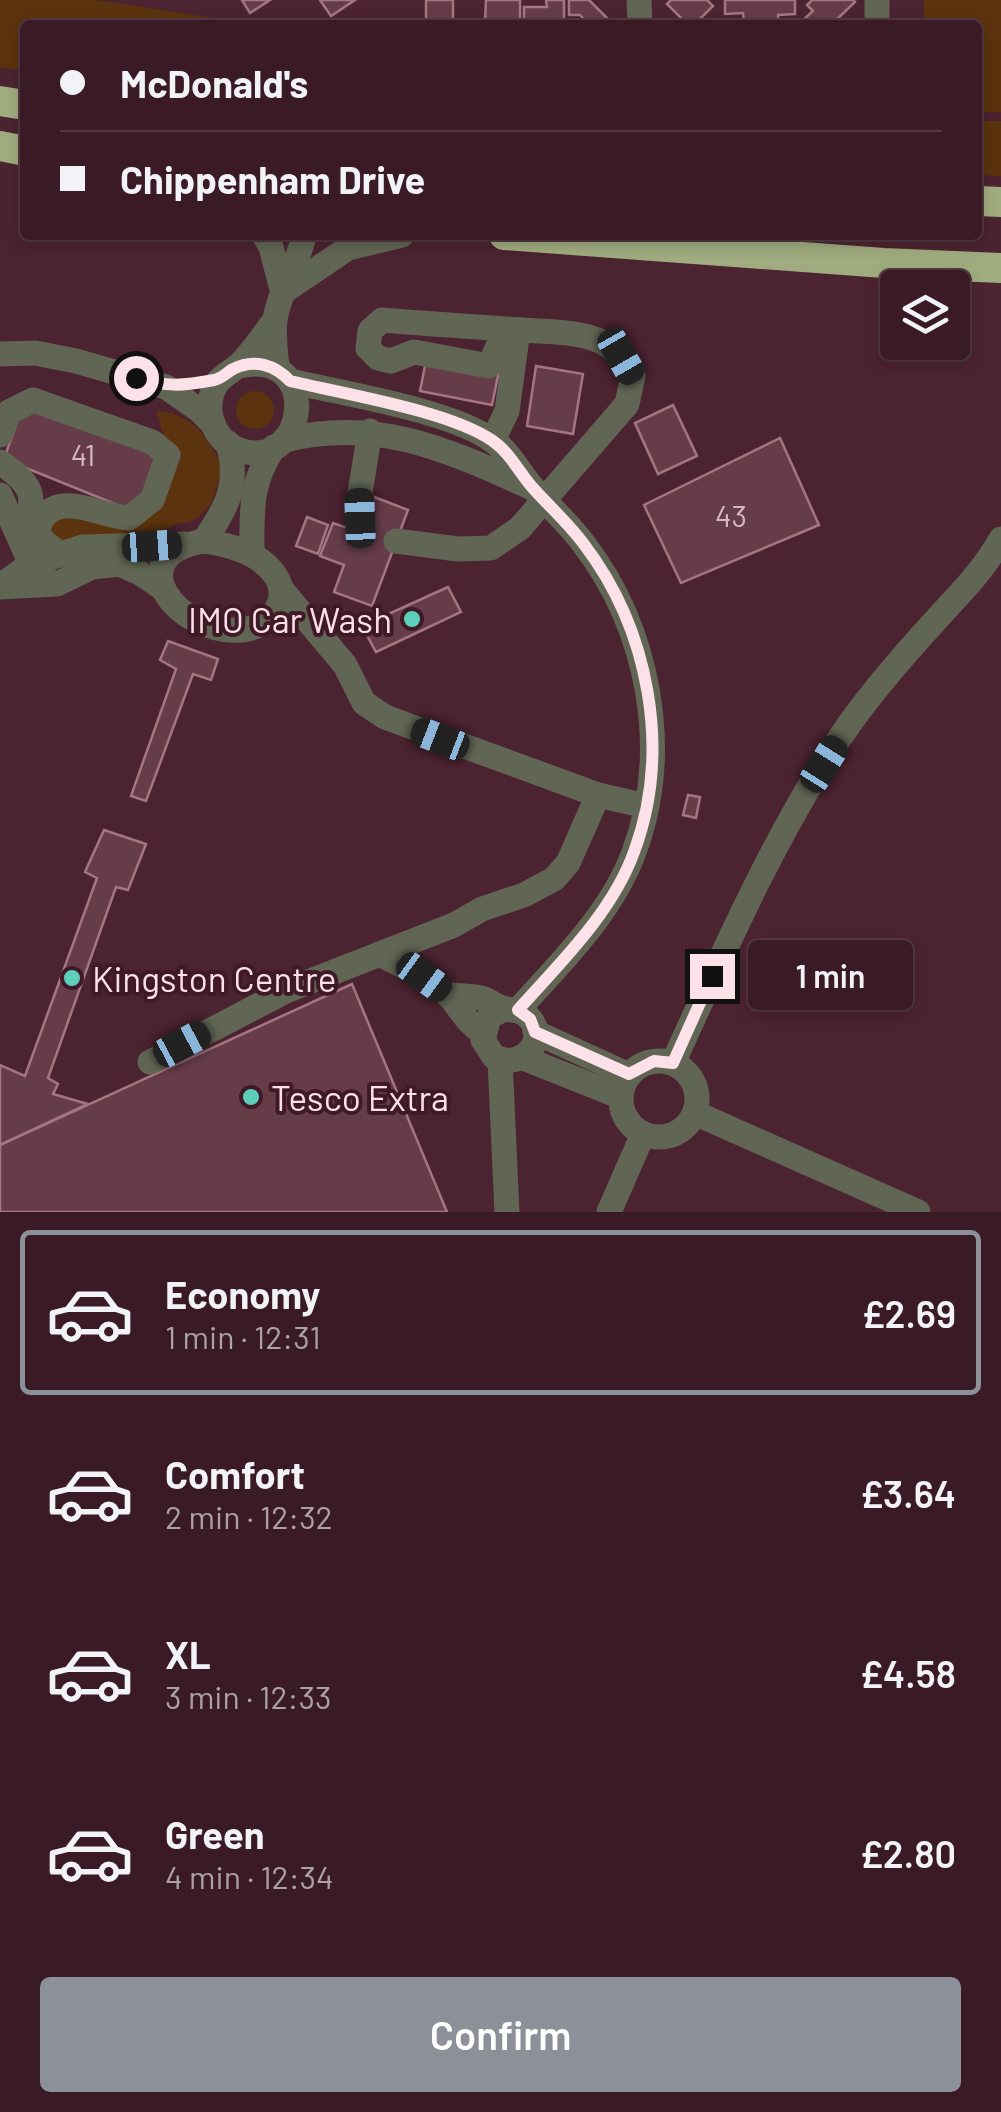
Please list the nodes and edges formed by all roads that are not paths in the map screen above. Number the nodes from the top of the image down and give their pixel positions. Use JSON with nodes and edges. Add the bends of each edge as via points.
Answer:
{"nodes":[{"id":1,"x":267,"y":240,"type":"edge"},
{"id":2,"x":303,"y":240,"type":"edge"},
{"id":3,"x":381,"y":240,"type":"edge"},
{"id":4,"x":573,"y":240,"type":"edge"},
{"id":5,"x":957,"y":266,"type":"junction"},
{"id":6,"x":1001,"y":268,"type":"edge"},
{"id":7,"x":1001,"y":290,"type":"edge"},
{"id":8,"x":282,"y":293,"type":"junction"},
{"id":9,"x":275,"y":320,"type":"junction"},
{"id":10,"x":512,"y":330,"type":"junction"},
{"id":11,"x":0,"y":354,"type":"edge"},
{"id":12,"x":230,"y":372,"type":"junction"},
{"id":13,"x":284,"y":375,"type":"junction"},
{"id":14,"x":166,"y":386,"type":"junction"},
{"id":15,"x":370,"y":431,"type":"junction"},
{"id":16,"x":0,"y":434,"type":"edge"},
{"id":17,"x":220,"y":434,"type":"junction"},
{"id":18,"x":493,"y":440,"type":"junction"},
{"id":19,"x":279,"y":444,"type":"junction"},
{"id":20,"x":0,"y":462,"type":"edge"},
{"id":21,"x":539,"y":494,"type":"junction"},
{"id":22,"x":0,"y":495,"type":"edge"},
{"id":23,"x":360,"y":518,"type":"dead end"},
{"id":24,"x":19,"y":538,"type":"junction"},
{"id":25,"x":1001,"y":539,"type":"edge"},
{"id":26,"x":396,"y":541,"type":"tunnel mouth"},
{"id":27,"x":194,"y":542,"type":"junction"},
{"id":28,"x":252,"y":555,"type":"junction"},
{"id":29,"x":31,"y":564,"type":"junction"},
{"id":30,"x":67,"y":565,"type":"junction"},
{"id":31,"x":0,"y":586,"type":"edge"},
{"id":32,"x":162,"y":588,"type":"junction"},
{"id":33,"x":282,"y":590,"type":"junction"},
{"id":34,"x":254,"y":629,"type":"junction"},
{"id":35,"x":325,"y":642,"type":"junction"},
{"id":36,"x":598,"y":795,"type":"junction"},
{"id":37,"x":646,"y":806,"type":"junction"},
{"id":38,"x":379,"y":954,"type":"junction"},
{"id":39,"x":449,"y":995,"type":"junction"},
{"id":40,"x":511,"y":1010,"type":"junction"},
{"id":41,"x":535,"y":1032,"type":"junction"},
{"id":42,"x":483,"y":1033,"type":"junction"},
{"id":43,"x":512,"y":1059,"type":"junction"},
{"id":44,"x":150,"y":1062,"type":"dead end"},
{"id":45,"x":673,"y":1063,"type":"junction"},
{"id":46,"x":625,"y":1086,"type":"junction"},
{"id":47,"x":695,"y":1113,"type":"junction"},
{"id":48,"x":643,"y":1134,"type":"junction"},
{"id":49,"x":506,"y":1212,"type":"edge"},
{"id":50,"x":610,"y":1212,"type":"edge"},
{"id":51,"x":918,"y":1212,"type":"edge"}],
"edges":[{"from":1,"to":8,"type":"street"},
{"from":2,"to":8,"type":"street"},
{"from":3,"to":8,"type":"street","via":[[348,248]]},
{"from":4,"to":5,"type":"highway"},
{"from":5,"to":6,"type":"highway"},
{"from":5,"to":7,"type":"highway"},
{"from":8,"to":9,"type":"street"},
{"from":9,"to":12,"type":"street"},
{"from":9,"to":13,"type":"street"},
{"from":10,"to":10,"type":"street","via":[[382,320],[370,332],[368,348],[391,361],[414,352],[489,366]]},
{"from":10,"to":18,"type":"street","via":[[507,411]]},
{"from":10,"to":21,"type":"street","via":[[602,342],[633,376],[628,404]]},
{"from":11,"to":14,"type":"street","via":[[62,358]]},
{"from":12,"to":13,"type":"street","via":[[252,363]]},
{"from":12,"to":14,"type":"street"},
{"from":12,"to":17,"type":"street","via":[[210,400]]},
{"from":13,"to":18,"type":"street"},
{"from":13,"to":19,"type":"street","via":[[299,405],[292,430]]},
{"from":14,"to":17,"type":"street"},
{"from":15,"to":19,"type":"street","via":[[310,434]]},
{"from":15,"to":21,"type":"street","via":[[450,450]]},
{"from":15,"to":23,"type":"street"},
{"from":16,"to":30,"type":"street","via":[[9,412],[33,400],[152,442],[168,455],[152,500],[128,518],[66,504],[50,509],[38,530],[41,541]]},
{"from":17,"to":19,"type":"street","via":[[251,452]]},
{"from":17,"to":27,"type":"street","via":[[236,470],[223,512]]},
{"from":18,"to":21,"type":"street"},
{"from":19,"to":28,"type":"street","via":[[262,464],[252,497]]},
{"from":20,"to":24,"type":"street","via":[[30,492],[32,510]]},
{"from":21,"to":26,"type":"street","via":[[520,528],[491,548]]},
{"from":21,"to":37,"type":"street","via":[[598,564],[638,652],[652,718]]},
{"from":22,"to":24,"type":"street"},
{"from":24,"to":29,"type":"street"},
{"from":25,"to":45,"type":"street","via":[[981,573],[840,738],[784,832]]},
{"from":27,"to":28,"type":"street"},
{"from":27,"to":30,"type":"street","via":[[83,547]]},
{"from":27,"to":32,"type":"street","via":[[167,556]]},
{"from":28,"to":33,"type":"street"},
{"from":29,"to":30,"type":"street"},
{"from":29,"to":31,"type":"street"},
{"from":30,"to":31,"type":"street","via":[[56,584]]},
{"from":30,"to":32,"type":"street","via":[[118,564]]},
{"from":32,"to":34,"type":"street","via":[[183,615],[206,625]]},
{"from":33,"to":34,"type":"street","via":[[270,622]]},
{"from":33,"to":35,"type":"street"},
{"from":34,"to":35,"type":"street","via":[[302,628]]},
{"from":35,"to":36,"type":"street","via":[[364,703],[385,717]]},
{"from":36,"to":37,"type":"street"},
{"from":36,"to":38,"type":"street","via":[[554,879]]},
{"from":37,"to":40,"type":"street","via":[[618,884],[582,936]]},
{"from":38,"to":39,"type":"street"},
{"from":38,"to":44,"type":"street","via":[[288,990]]},
{"from":39,"to":40,"type":"street","via":[[483,998]]},
{"from":39,"to":42,"type":"street","via":[[466,1022]]},
{"from":40,"to":41,"type":"street","via":[[530,1019]]},
{"from":40,"to":42,"type":"street","via":[[490,1017]]},
{"from":41,"to":43,"type":"street","via":[[533,1047]]},
{"from":41,"to":46,"type":"street"},
{"from":42,"to":43,"type":"street","via":[[489,1052]]},
{"from":43,"to":46,"type":"street"},
{"from":43,"to":49,"type":"street"},
{"from":45,"to":46,"type":"street","via":[[654,1061]]},
{"from":45,"to":47,"type":"street","via":[[697,1090]]},
{"from":46,"to":48,"type":"street","via":[[626,1119]]},
{"from":47,"to":48,"type":"street","via":[[677,1133]]},
{"from":47,"to":51,"type":"street"},
{"from":48,"to":50,"type":"street"}]}
